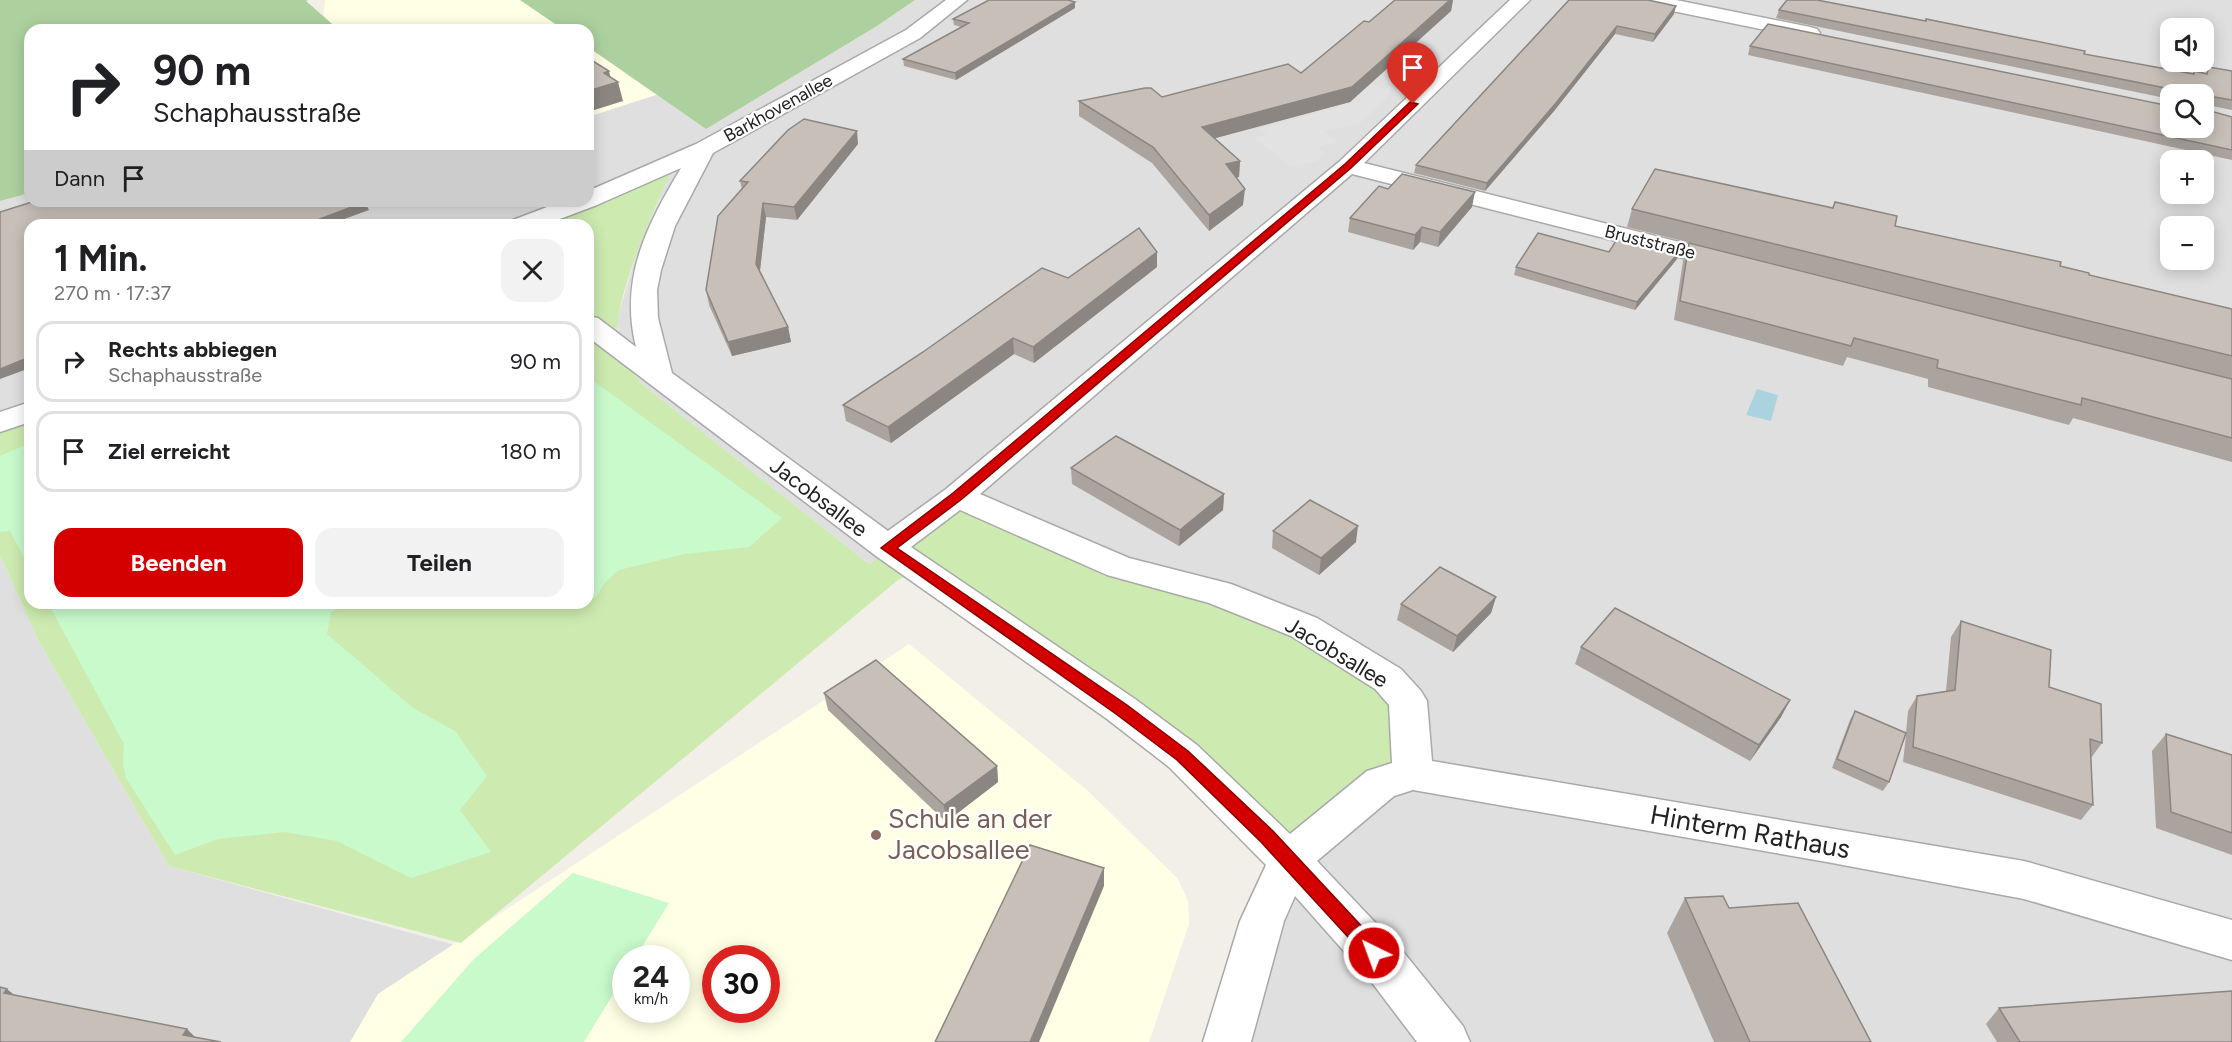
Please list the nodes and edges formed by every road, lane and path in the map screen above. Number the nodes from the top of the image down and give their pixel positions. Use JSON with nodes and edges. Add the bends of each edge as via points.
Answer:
{"nodes":[{"id":1,"x":958,"y":0,"type":"edge"},
{"id":2,"x":1521,"y":0,"type":"edge"},
{"id":3,"x":1648,"y":0,"type":"edge"},
{"id":4,"x":1834,"y":38,"type":"edge"},
{"id":5,"x":704,"y":149,"type":"junction"},
{"id":6,"x":1348,"y":166,"type":"junction"},
{"id":7,"x":594,"y":197,"type":"edge"},
{"id":8,"x":568,"y":207,"type":"edge"},
{"id":9,"x":537,"y":219,"type":"edge"},
{"id":10,"x":1752,"y":268,"type":"edge"},
{"id":11,"x":594,"y":329,"type":"edge"},
{"id":12,"x":659,"y":378,"type":"junction"},
{"id":13,"x":24,"y":413,"type":"edge"},
{"id":14,"x":0,"y":423,"type":"edge"},
{"id":15,"x":957,"y":496,"type":"junction"},
{"id":16,"x":888,"y":548,"type":"junction"},
{"id":17,"x":1413,"y":774,"type":"junction"},
{"id":18,"x":1289,"y":860,"type":"junction"},
{"id":19,"x":2232,"y":940,"type":"edge"},
{"id":20,"x":1227,"y":1042,"type":"edge"},
{"id":21,"x":1446,"y":1042,"type":"edge"}],
"edges":[{"from":1,"to":5,"type":"street","name":"Barkhovenallee","via":[[913,34]]},
{"from":2,"to":6,"type":"street"},
{"from":3,"to":4,"type":"street"},
{"from":5,"to":7,"type":"street","name":"Barkhovenallee"},
{"from":5,"to":12,"type":"street","via":[[683,182],[645,275],[643,311]]},
{"from":6,"to":10,"type":"street","name":"Bruststraße"},
{"from":6,"to":15,"type":"street"},
{"from":8,"to":9,"type":"street","name":"Barkhovenallee"},
{"from":11,"to":12,"type":"street","name":"Jacobsallee"},
{"from":12,"to":16,"type":"street","name":"Jacobsallee"},
{"from":13,"to":14,"type":"street"},
{"from":15,"to":16,"type":"street"},
{"from":15,"to":17,"type":"street","name":"Jacobsallee","via":[[1119,567],[1219,593],[1304,627],[1388,679],[1408,701]]},
{"from":16,"to":18,"type":"street","name":"Jacobsallee","via":[[1183,756]]},
{"from":17,"to":18,"type":"street","name":"Hinterm Rathaus","via":[[1381,783]]},
{"from":17,"to":19,"type":"street","name":"Hinterm Rathaus","via":[[2024,880]]},
{"from":18,"to":20,"type":"street","via":[[1262,921]]},
{"from":18,"to":21,"type":"street","name":"Jacobsallee","via":[[1389,969]]}]}
